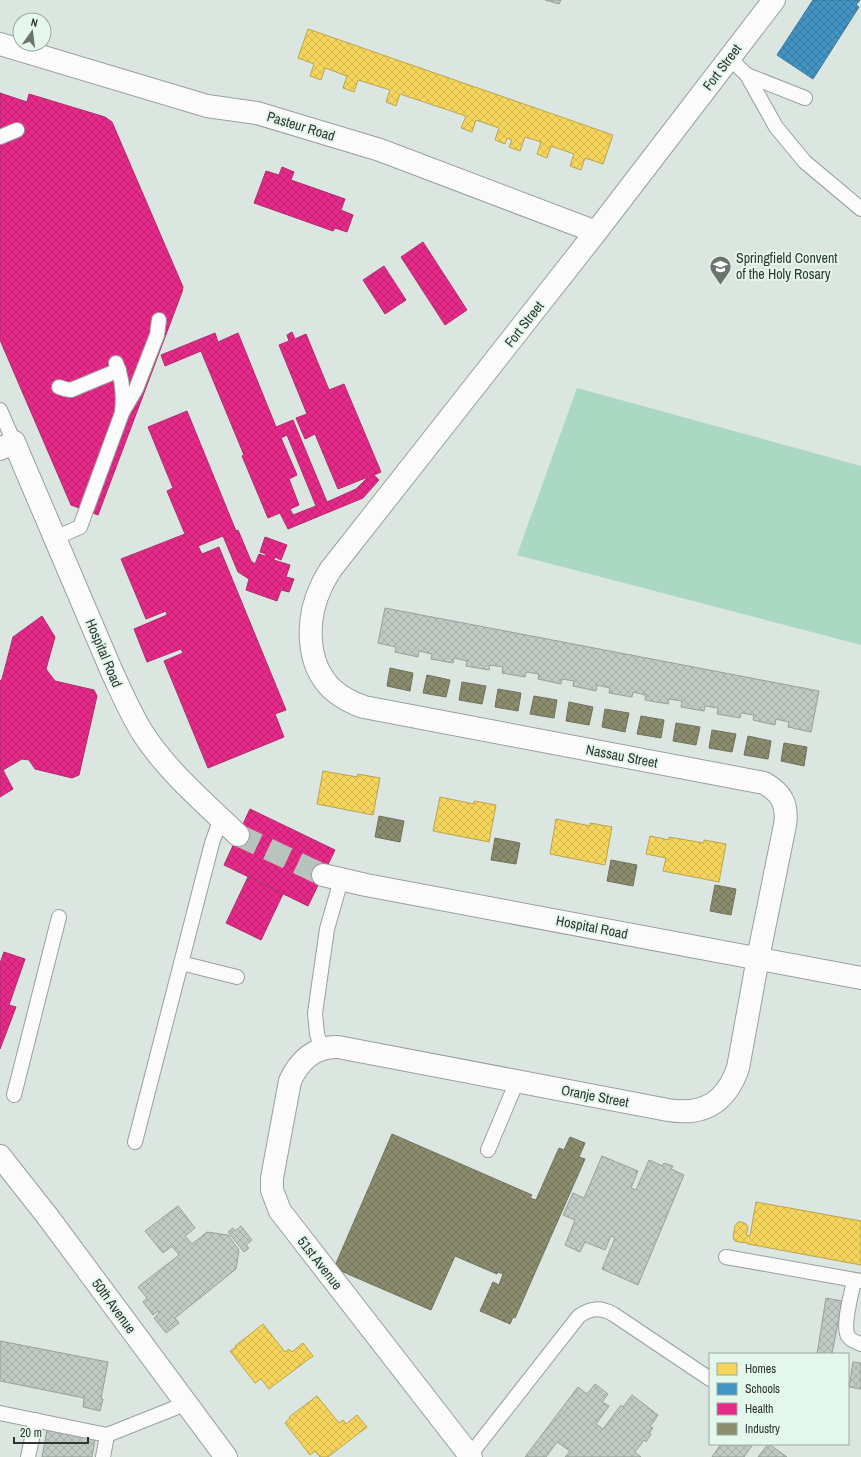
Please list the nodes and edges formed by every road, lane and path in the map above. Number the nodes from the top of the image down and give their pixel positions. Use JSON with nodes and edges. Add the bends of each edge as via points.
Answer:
{"nodes":[{"id":1,"x":774,"y":0,"type":"edge"},
{"id":2,"x":0,"y":44,"type":"edge"},
{"id":3,"x":730,"y":58,"type":"junction"},
{"id":4,"x":747,"y":75,"type":"junction"},
{"id":5,"x":805,"y":98,"type":"dead end"},
{"id":6,"x":16,"y":130,"type":"dead end"},
{"id":7,"x":0,"y":137,"type":"edge"},
{"id":8,"x":861,"y":209,"type":"edge"},
{"id":9,"x":596,"y":232,"type":"junction"},
{"id":10,"x":159,"y":320,"type":"dead end"},
{"id":11,"x":59,"y":387,"type":"dead end"},
{"id":12,"x":0,"y":410,"type":"edge"},
{"id":13,"x":122,"y":413,"type":"junction"},
{"id":14,"x":7,"y":445,"type":"edge"},
{"id":15,"x":55,"y":538,"type":"junction"},
{"id":16,"x":314,"y":661,"type":"joint"},
{"id":17,"x":221,"y":818,"type":"junction"},
{"id":18,"x":238,"y":835,"type":"tunnel mouth"},
{"id":19,"x":332,"y":878,"type":"joint"},
{"id":20,"x":60,"y":917,"type":"dead end"},
{"id":21,"x":758,"y":958,"type":"junction"},
{"id":22,"x":181,"y":963,"type":"junction"},
{"id":23,"x":237,"y":977,"type":"dead end"},
{"id":24,"x":861,"y":978,"type":"edge"},
{"id":25,"x":322,"y":1049,"type":"junction"},
{"id":26,"x":517,"y":1081,"type":"junction"},
{"id":27,"x":14,"y":1096,"type":"dead end"},
{"id":28,"x":135,"y":1142,"type":"dead end"},
{"id":29,"x":488,"y":1150,"type":"dead end"},
{"id":30,"x":0,"y":1156,"type":"edge"},
{"id":31,"x":726,"y":1257,"type":"dead end"},
{"id":32,"x":858,"y":1280,"type":"edge"},
{"id":33,"x":861,"y":1344,"type":"edge"},
{"id":34,"x":709,"y":1378,"type":"edge"},
{"id":35,"x":186,"y":1404,"type":"junction"},
{"id":36,"x":0,"y":1413,"type":"edge"},
{"id":37,"x":36,"y":1420,"type":"junction"},
{"id":38,"x":107,"y":1435,"type":"junction"},
{"id":39,"x":471,"y":1456,"type":"edge"},
{"id":40,"x":28,"y":1457,"type":"edge"},
{"id":41,"x":103,"y":1457,"type":"edge"},
{"id":42,"x":226,"y":1457,"type":"edge"}],
"edges":[{"from":1,"to":3,"type":"street","name":"Fort Street"},
{"from":2,"to":9,"type":"street","name":"Pasteur Road","via":[[207,106],[257,113],[380,150]]},
{"from":3,"to":4,"type":"lane"},
{"from":3,"to":9,"type":"street","name":"Fort Street"},
{"from":4,"to":5,"type":"lane"},
{"from":4,"to":8,"type":"lane","via":[[776,127],[805,162]]},
{"from":6,"to":7,"type":"lane"},
{"from":9,"to":16,"type":"street","name":"Fort Street","via":[[331,569],[321,585],[311,621]]},
{"from":10,"to":13,"type":"lane","via":[[157,335],[136,389]]},
{"from":11,"to":13,"type":"lane","via":[[71,390],[118,367],[123,393]]},
{"from":12,"to":14,"type":"lane"},
{"from":13,"to":15,"type":"lane","via":[[80,527]]},
{"from":14,"to":15,"type":"street","name":"Hospital Road"},
{"from":15,"to":17,"type":"street","name":"Hospital Road","via":[[112,672],[144,734],[161,758]]},
{"from":16,"to":21,"type":"street","name":"Nassau Street","via":[[331,688],[352,703],[364,707],[754,781],[773,788],[782,801],[786,815]]},
{"from":17,"to":18,"type":"street","name":"Hospital Road"},
{"from":17,"to":22,"type":"lane","via":[[212,843]]},
{"from":19,"to":21,"type":"street","name":"Hospital Road"},
{"from":19,"to":25,"type":"lane","via":[[315,1013],[317,1034]]},
{"from":20,"to":27,"type":"lane"},
{"from":21,"to":24,"type":"street","name":"Hospital Road"},
{"from":21,"to":26,"type":"street","name":"Oranje Street","via":[[734,1081],[717,1102],[706,1108],[674,1111]]},
{"from":22,"to":23,"type":"lane"},
{"from":22,"to":28,"type":"lane"},
{"from":25,"to":26,"type":"street","name":"Oranje Street","via":[[338,1047]]},
{"from":25,"to":39,"type":"street","name":"51st Avenue","via":[[301,1062],[290,1081],[272,1178],[275,1202],[286,1220]]},
{"from":26,"to":29,"type":"lane"},
{"from":30,"to":35,"type":"street","name":"50th Avenue"},
{"from":31,"to":32,"type":"lane"},
{"from":32,"to":33,"type":"lane","via":[[846,1326],[849,1337]]},
{"from":34,"to":39,"type":"lane","via":[[613,1314],[606,1310],[591,1309],[578,1316]]},
{"from":35,"to":38,"type":"lane"},
{"from":35,"to":42,"type":"street","name":"50th Avenue"},
{"from":36,"to":37,"type":"lane"},
{"from":37,"to":38,"type":"lane"},
{"from":37,"to":40,"type":"lane"},
{"from":38,"to":41,"type":"lane"}]}
